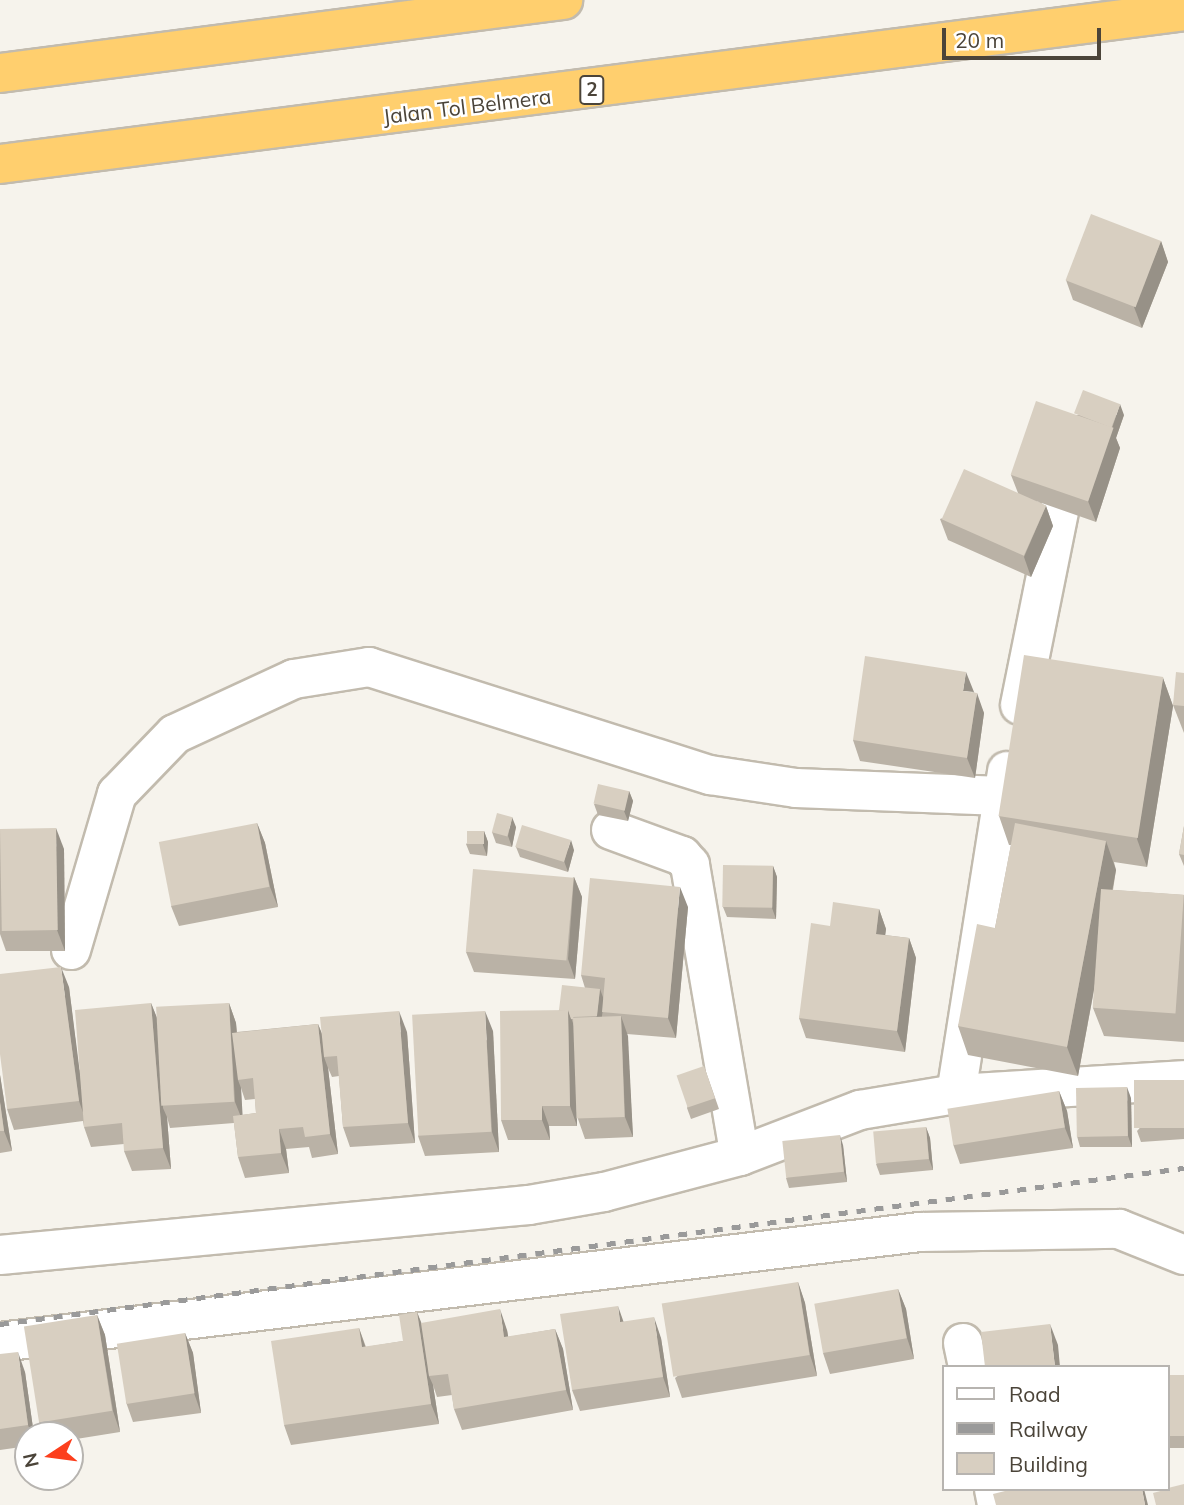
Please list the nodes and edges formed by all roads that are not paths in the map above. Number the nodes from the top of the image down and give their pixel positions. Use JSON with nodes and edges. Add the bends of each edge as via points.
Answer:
{"nodes":[{"id":1,"x":563,"y":0,"type":"edge"},
{"id":2,"x":1184,"y":11,"type":"edge"},
{"id":3,"x":0,"y":73,"type":"edge"},
{"id":4,"x":0,"y":164,"type":"edge"},
{"id":5,"x":1059,"y":512,"type":"edge"},
{"id":6,"x":1002,"y":796,"type":"junction"},
{"id":7,"x":611,"y":830,"type":"dead end"},
{"id":8,"x":71,"y":950,"type":"dead end"},
{"id":9,"x":1184,"y":1080,"type":"edge"},
{"id":10,"x":956,"y":1094,"type":"junction"},
{"id":11,"x":740,"y":1156,"type":"junction"},
{"id":12,"x":0,"y":1255,"type":"edge"},
{"id":13,"x":1184,"y":1255,"type":"edge"},
{"id":14,"x":0,"y":1342,"type":"edge"}],
"edges":[{"from":1,"to":3,"type":"highway"},
{"from":2,"to":4,"type":"highway","name":"Jalan Tol Belmera","number":"2"},
{"from":5,"to":6,"type":"street"},
{"from":6,"to":8,"type":"street","via":[[796,788],[710,775],[369,667],[295,679],[175,734],[117,794]]},
{"from":6,"to":10,"type":"street"},
{"from":7,"to":11,"type":"street","via":[[682,856],[690,865]]},
{"from":9,"to":10,"type":"street"},
{"from":10,"to":11,"type":"street","via":[[860,1110]]},
{"from":11,"to":12,"type":"street","via":[[604,1192],[529,1205]]},
{"from":13,"to":14,"type":"street","via":[[1119,1229],[920,1232]]}]}
